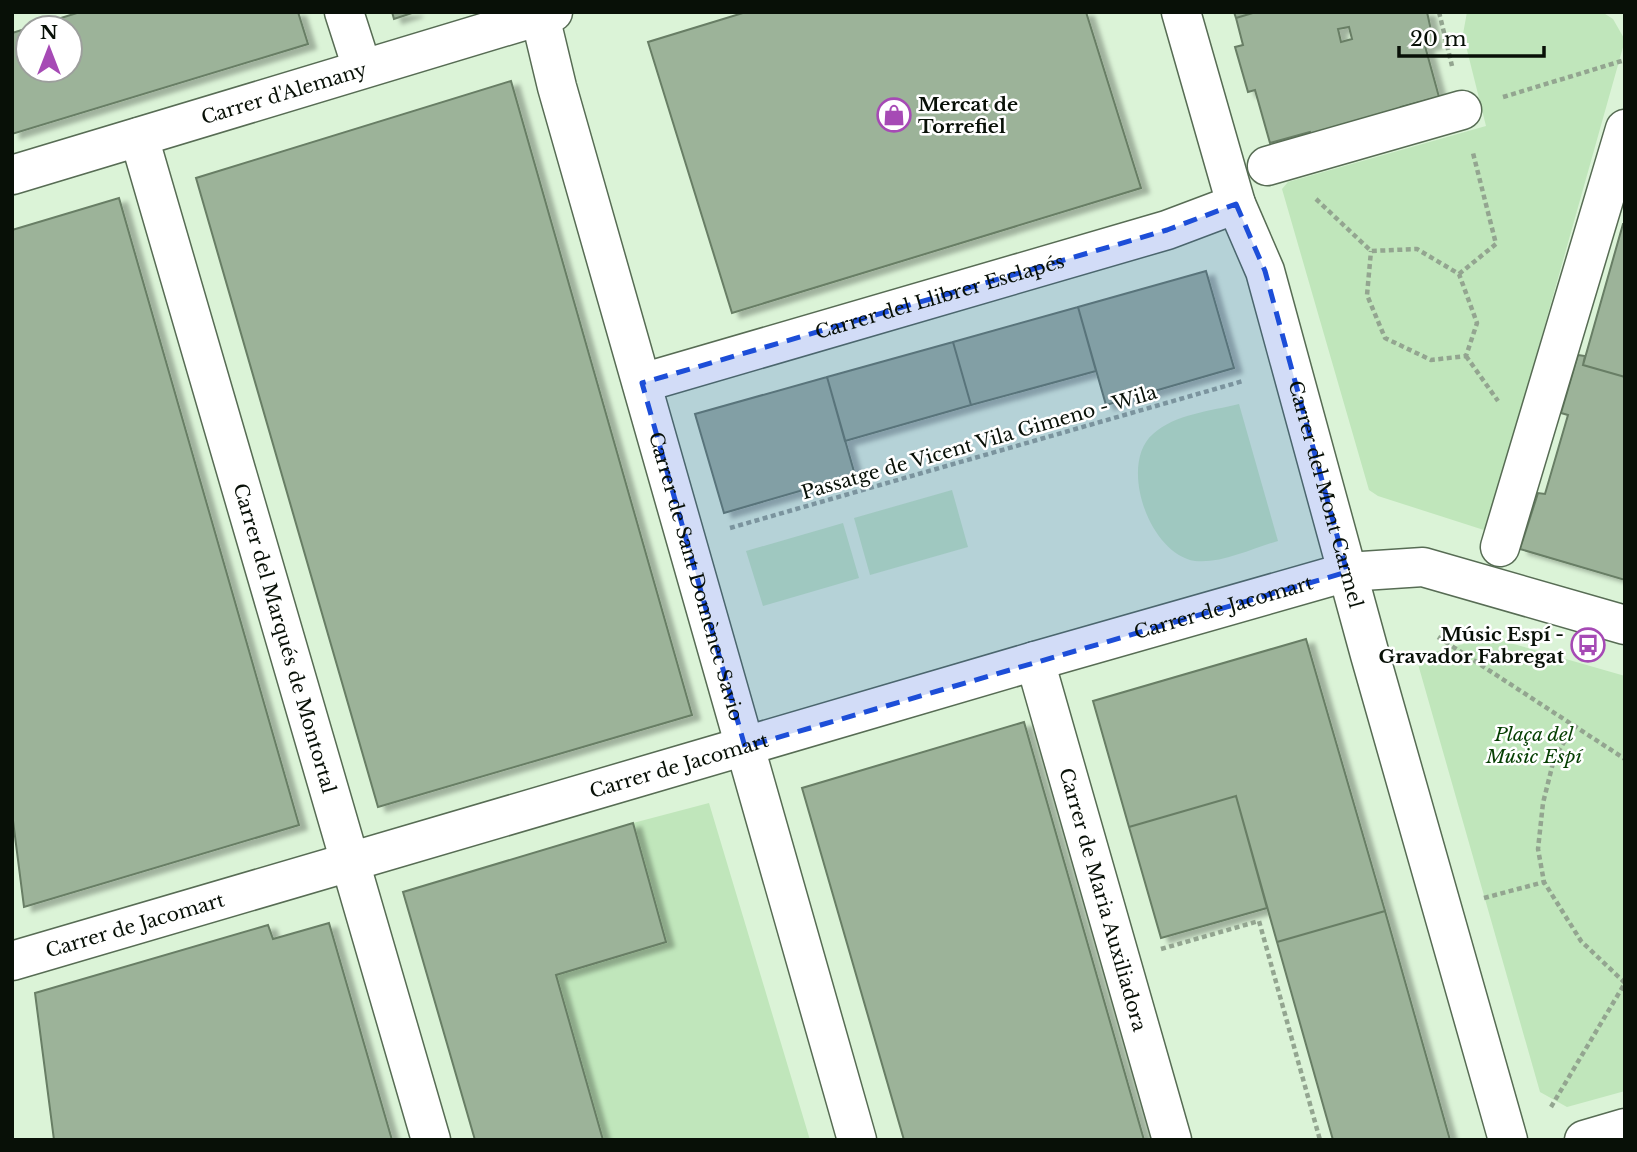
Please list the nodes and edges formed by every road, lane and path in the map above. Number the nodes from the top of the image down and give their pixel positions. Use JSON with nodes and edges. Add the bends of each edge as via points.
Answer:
{"nodes":[{"id":1,"x":344,"y":12,"type":"edge"},
{"id":2,"x":1181,"y":12,"type":"edge"},
{"id":3,"x":1439,"y":12,"type":"edge"},
{"id":4,"x":544,"y":14,"type":"edge"},
{"id":5,"x":1625,"y":60,"type":"edge"},
{"id":6,"x":362,"y":68,"type":"junction"},
{"id":7,"x":1462,"y":110,"type":"junction"},
{"id":8,"x":1625,"y":129,"type":"edge"},
{"id":9,"x":139,"y":137,"type":"junction"},
{"id":10,"x":1282,"y":162,"type":"joint"},
{"id":11,"x":12,"y":175,"type":"edge"},
{"id":12,"x":1236,"y":204,"type":"junction"},
{"id":13,"x":1371,"y":251,"type":"junction"},
{"id":14,"x":1459,"y":274,"type":"junction"},
{"id":15,"x":1243,"y":380,"type":"dead end"},
{"id":16,"x":642,"y":383,"type":"junction"},
{"id":17,"x":722,"y":530,"type":"dead end"},
{"id":18,"x":1500,"y":547,"type":"dead end"},
{"id":19,"x":1348,"y":572,"type":"junction"},
{"id":20,"x":1625,"y":625,"type":"edge"},
{"id":21,"x":1438,"y":637,"type":"dead end"},
{"id":22,"x":1035,"y":660,"type":"junction"},
{"id":23,"x":1574,"y":726,"type":"junction"},
{"id":24,"x":744,"y":747,"type":"junction"},
{"id":25,"x":1625,"y":759,"type":"edge"},
{"id":26,"x":352,"y":862,"type":"junction"},
{"id":27,"x":1544,"y":882,"type":"junction"},
{"id":28,"x":1477,"y":900,"type":"dead end"},
{"id":29,"x":1157,"y":950,"type":"dead end"},
{"id":30,"x":12,"y":961,"type":"edge"},
{"id":31,"x":1551,"y":1107,"type":"dead end"},
{"id":32,"x":1625,"y":1128,"type":"edge"},
{"id":33,"x":431,"y":1140,"type":"edge"},
{"id":34,"x":857,"y":1140,"type":"edge"},
{"id":35,"x":1172,"y":1140,"type":"edge"},
{"id":36,"x":1320,"y":1140,"type":"edge"},
{"id":37,"x":1508,"y":1140,"type":"edge"},
{"id":38,"x":1584,"y":1140,"type":"edge"}],
"edges":[{"from":1,"to":6,"type":"street"},
{"from":2,"to":12,"type":"street","name":"Carrer del Mont Carmel"},
{"from":3,"to":7,"type":"path"},
{"from":4,"to":6,"type":"street","name":"Carrer d'Alemany"},
{"from":4,"to":16,"type":"street","name":"Carrer de Sant Domènec Savio","via":[[557,87]]},
{"from":5,"to":7,"type":"path"},
{"from":6,"to":9,"type":"street","name":"Carrer d'Alemany"},
{"from":7,"to":10,"type":"street"},
{"from":7,"to":14,"type":"path","via":[[1496,244]]},
{"from":8,"to":18,"type":"street"},
{"from":9,"to":11,"type":"street","name":"Carrer d'Alemany"},
{"from":9,"to":26,"type":"street","name":"Carrer del Marqués de Montortal"},
{"from":10,"to":13,"type":"path"},
{"from":12,"to":16,"type":"street","name":"Carrer del Llibrer Esclapés","via":[[1167,230]]},
{"from":12,"to":19,"type":"street","name":"Carrer del Mont Carmel","via":[[1265,271]]},
{"from":13,"to":14,"type":"path","via":[[1417,249]]},
{"from":13,"to":14,"type":"path","via":[[1367,295],[1385,338],[1431,360],[1465,356],[1477,323]]},
{"from":15,"to":17,"type":"path","name":"Passatge de Vicent Vila Gimeno - Wila"},
{"from":16,"to":24,"type":"street","name":"Carrer de Sant Domènec Savio"},
{"from":19,"to":20,"type":"street","via":[[1423,568]]},
{"from":19,"to":22,"type":"street","name":"Carrer de Jacomart"},
{"from":19,"to":37,"type":"street","name":"Carrer del Mont Carmel"},
{"from":21,"to":23,"type":"path"},
{"from":22,"to":24,"type":"street","name":"Carrer de Jacomart"},
{"from":22,"to":35,"type":"street","name":"Carrer de Maria Auxiliadora"},
{"from":23,"to":25,"type":"path"},
{"from":23,"to":27,"type":"path","via":[[1554,759],[1543,803],[1538,849]]},
{"from":24,"to":26,"type":"street","name":"Carrer de Jacomart"},
{"from":24,"to":34,"type":"street","name":"Carrer de Sant Domènec Savio"},
{"from":26,"to":30,"type":"street","name":"Carrer de Jacomart"},
{"from":26,"to":33,"type":"street","name":"Carrer del Marqués de Montortal"},
{"from":27,"to":28,"type":"path"},
{"from":27,"to":31,"type":"path","via":[[1581,941],[1625,983]]},
{"from":29,"to":36,"type":"path","via":[[1259,921]]},
{"from":32,"to":38,"type":"street"}]}
